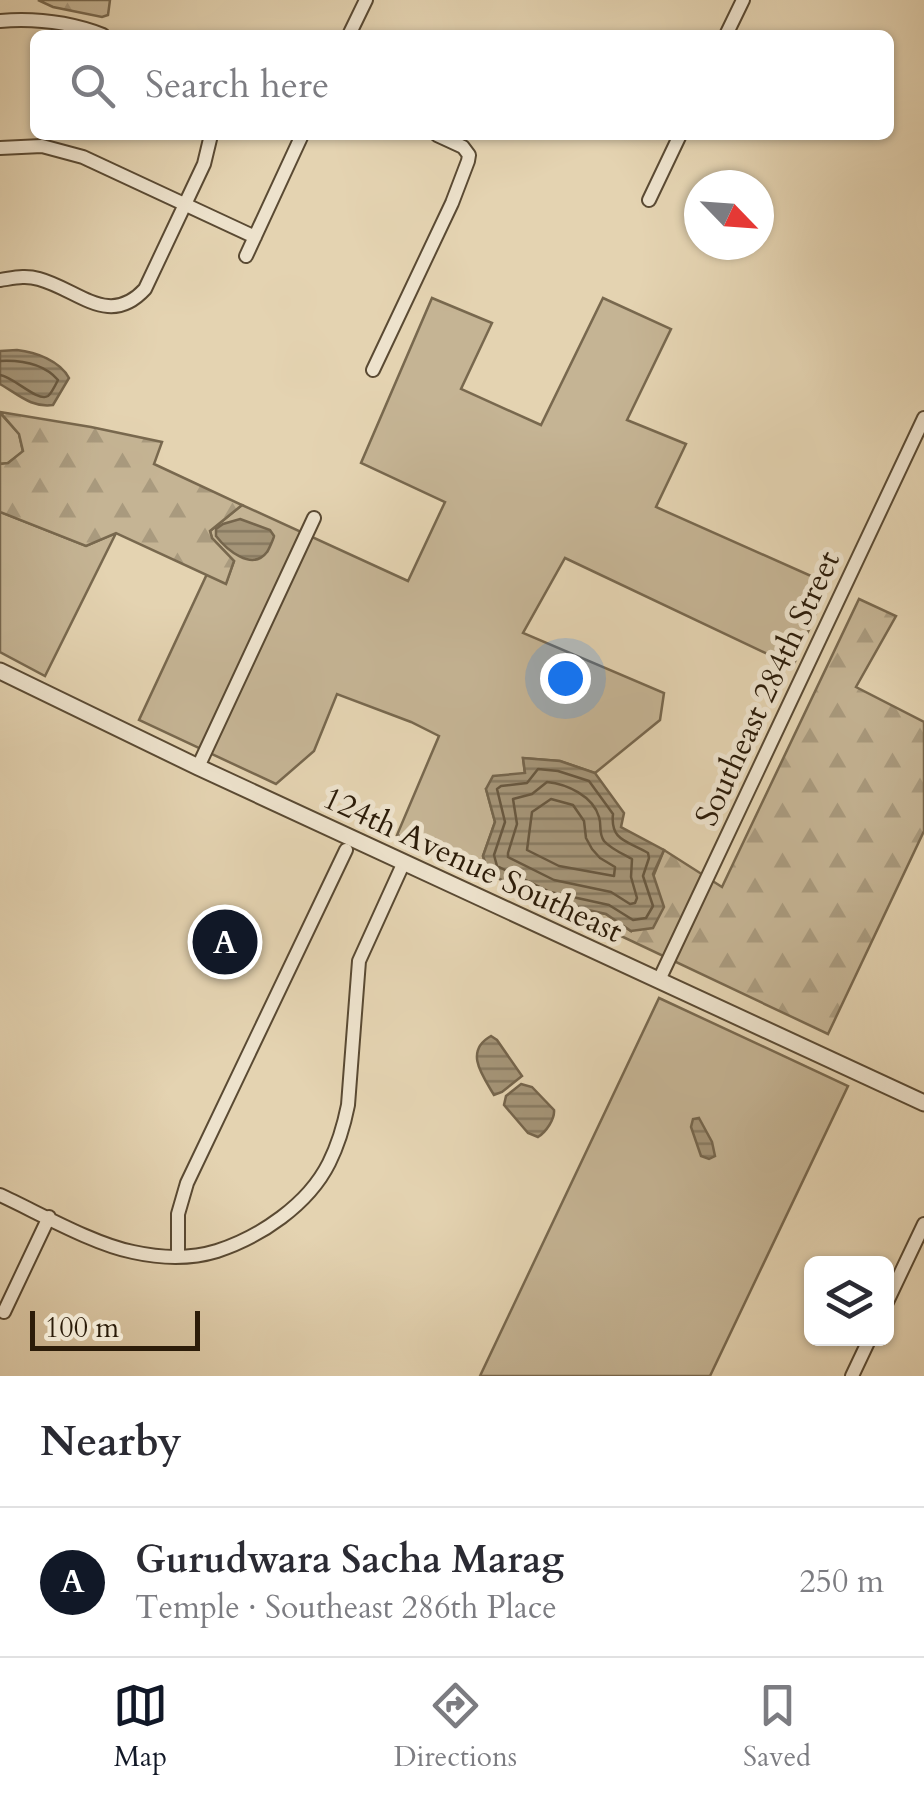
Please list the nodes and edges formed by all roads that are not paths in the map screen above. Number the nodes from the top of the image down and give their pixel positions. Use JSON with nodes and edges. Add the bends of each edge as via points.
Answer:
{"nodes":[{"id":1,"x":366,"y":0,"type":"edge"},
{"id":2,"x":743,"y":0,"type":"edge"},
{"id":3,"x":0,"y":21,"type":"edge"},
{"id":4,"x":86,"y":30,"type":"edge"},
{"id":5,"x":351,"y":30,"type":"edge"},
{"id":6,"x":728,"y":30,"type":"edge"},
{"id":7,"x":211,"y":140,"type":"edge"},
{"id":8,"x":300,"y":140,"type":"edge"},
{"id":9,"x":447,"y":140,"type":"edge"},
{"id":10,"x":678,"y":140,"type":"edge"},
{"id":11,"x":0,"y":148,"type":"edge"},
{"id":12,"x":650,"y":200,"type":"dead end"},
{"id":13,"x":185,"y":204,"type":"junction"},
{"id":14,"x":255,"y":237,"type":"junction"},
{"id":15,"x":246,"y":256,"type":"dead end"},
{"id":16,"x":0,"y":280,"type":"edge"},
{"id":17,"x":373,"y":370,"type":"dead end"},
{"id":18,"x":924,"y":418,"type":"edge"},
{"id":19,"x":314,"y":518,"type":"dead end"},
{"id":20,"x":0,"y":671,"type":"edge"},
{"id":21,"x":198,"y":767,"type":"junction"},
{"id":22,"x":346,"y":850,"type":"dead end"},
{"id":23,"x":404,"y":862,"type":"junction"},
{"id":24,"x":658,"y":980,"type":"junction"},
{"id":25,"x":924,"y":1103,"type":"edge"},
{"id":26,"x":0,"y":1195,"type":"edge"},
{"id":27,"x":49,"y":1218,"type":"junction"},
{"id":28,"x":924,"y":1224,"type":"edge"},
{"id":29,"x":178,"y":1257,"type":"junction"},
{"id":30,"x":894,"y":1287,"type":"edge"},
{"id":31,"x":4,"y":1312,"type":"dead end"},
{"id":32,"x":866,"y":1346,"type":"edge"},
{"id":33,"x":852,"y":1376,"type":"edge"}],
"edges":[{"from":1,"to":5,"type":"street"},
{"from":2,"to":6,"type":"street"},
{"from":3,"to":4,"type":"street","via":[[35,19]]},
{"from":7,"to":13,"type":"street"},
{"from":8,"to":14,"type":"street"},
{"from":9,"to":17,"type":"street","via":[[462,147],[468,162]]},
{"from":10,"to":12,"type":"street"},
{"from":11,"to":13,"type":"street","via":[[62,149]]},
{"from":13,"to":14,"type":"street"},
{"from":13,"to":16,"type":"street","via":[[145,289],[125,306],[100,304],[38,278]]},
{"from":14,"to":15,"type":"street"},
{"from":18,"to":24,"type":"street","name":"Southeast 284th Street"},
{"from":19,"to":21,"type":"street"},
{"from":20,"to":21,"type":"street","name":"124th Avenue Southeast"},
{"from":21,"to":23,"type":"street","name":"124th Avenue Southeast"},
{"from":22,"to":29,"type":"street","via":[[187,1183],[178,1214]]},
{"from":23,"to":24,"type":"street","name":"124th Avenue Southeast"},
{"from":23,"to":29,"type":"street","via":[[359,961],[348,1105],[327,1166],[298,1202],[256,1234],[216,1252]]},
{"from":24,"to":25,"type":"street","name":"124th Avenue Southeast"},
{"from":26,"to":27,"type":"street"},
{"from":27,"to":29,"type":"street","via":[[108,1245]]},
{"from":27,"to":31,"type":"street"},
{"from":28,"to":30,"type":"street"},
{"from":32,"to":33,"type":"street"}]}
